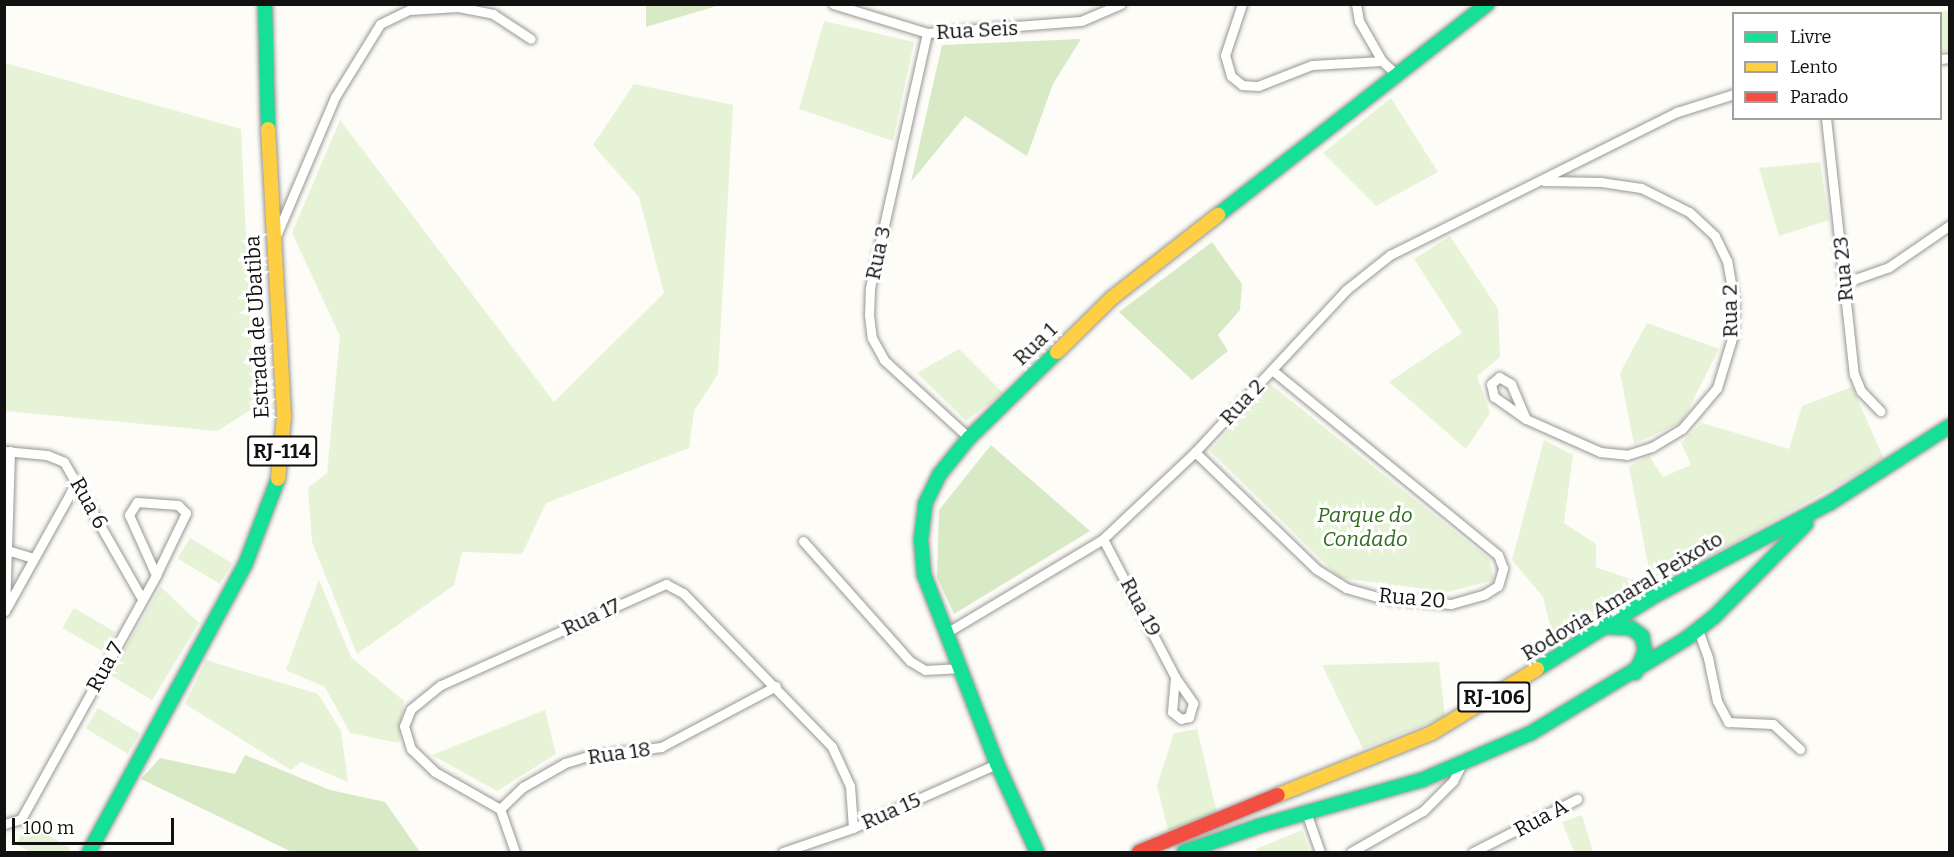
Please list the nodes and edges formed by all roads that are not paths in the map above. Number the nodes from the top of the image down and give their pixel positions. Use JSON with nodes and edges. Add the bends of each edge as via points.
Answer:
{"nodes":[{"id":1,"x":265,"y":4,"type":"edge"},
{"id":2,"x":833,"y":4,"type":"edge"},
{"id":3,"x":1121,"y":4,"type":"edge"},
{"id":4,"x":1242,"y":4,"type":"edge"},
{"id":5,"x":1356,"y":4,"type":"edge"},
{"id":6,"x":1487,"y":4,"type":"edge"},
{"id":7,"x":927,"y":33,"type":"junction"},
{"id":8,"x":531,"y":39,"type":"dead end"},
{"id":9,"x":1382,"y":61,"type":"junction"},
{"id":10,"x":1396,"y":74,"type":"junction"},
{"id":11,"x":1732,"y":95,"type":"edge"},
{"id":12,"x":1826,"y":120,"type":"edge"},
{"id":13,"x":1542,"y":182,"type":"junction"},
{"id":14,"x":1950,"y":225,"type":"edge"},
{"id":15,"x":273,"y":244,"type":"junction"},
{"id":16,"x":1844,"y":283,"type":"junction"},
{"id":17,"x":1272,"y":370,"type":"junction"},
{"id":18,"x":1880,"y":411,"type":"dead end"},
{"id":19,"x":1526,"y":420,"type":"junction"},
{"id":20,"x":1950,"y":426,"type":"edge"},
{"id":21,"x":969,"y":438,"type":"junction"},
{"id":22,"x":7,"y":451,"type":"edge"},
{"id":23,"x":1195,"y":452,"type":"junction"},
{"id":24,"x":76,"y":483,"type":"junction"},
{"id":25,"x":87,"y":500,"type":"junction"},
{"id":26,"x":65,"y":502,"type":"junction"},
{"id":27,"x":1830,"y":503,"type":"junction"},
{"id":28,"x":1103,"y":538,"type":"junction"},
{"id":29,"x":802,"y":541,"type":"dead end"},
{"id":30,"x":7,"y":550,"type":"junction"},
{"id":31,"x":33,"y":558,"type":"junction"},
{"id":32,"x":156,"y":574,"type":"junction"},
{"id":33,"x":142,"y":599,"type":"junction"},
{"id":34,"x":5,"y":611,"type":"edge"},
{"id":35,"x":1605,"y":627,"type":"junction"},
{"id":36,"x":1698,"y":630,"type":"junction"},
{"id":37,"x":946,"y":633,"type":"junction"},
{"id":38,"x":961,"y":668,"type":"junction"},
{"id":39,"x":1635,"y":673,"type":"junction"},
{"id":40,"x":1175,"y":677,"type":"dead end"},
{"id":41,"x":776,"y":686,"type":"junction"},
{"id":42,"x":1800,"y":749,"type":"dead end"},
{"id":43,"x":997,"y":764,"type":"junction"},
{"id":44,"x":1461,"y":765,"type":"junction"},
{"id":45,"x":1577,"y":799,"type":"dead end"},
{"id":46,"x":500,"y":809,"type":"junction"},
{"id":47,"x":1306,"y":812,"type":"junction"},
{"id":48,"x":4,"y":824,"type":"edge"},
{"id":49,"x":853,"y":828,"type":"junction"},
{"id":50,"x":89,"y":852,"type":"edge"},
{"id":51,"x":515,"y":852,"type":"edge"},
{"id":52,"x":783,"y":852,"type":"edge"},
{"id":53,"x":1037,"y":852,"type":"edge"},
{"id":54,"x":1139,"y":852,"type":"edge"},
{"id":55,"x":1184,"y":852,"type":"edge"},
{"id":56,"x":1320,"y":852,"type":"edge"},
{"id":57,"x":1352,"y":852,"type":"edge"},
{"id":58,"x":1473,"y":852,"type":"edge"}],
"edges":[{"from":1,"to":15,"type":"main road","name":"Estrada de Ubatiba","number":"RJ-114"},
{"from":2,"to":7,"type":"street","name":"Rua Seis"},
{"from":3,"to":7,"type":"street","name":"Rua Seis","via":[[1082,21]]},
{"from":4,"to":9,"type":"street","via":[[1225,54],[1232,76],[1242,85],[1258,86],[1312,65]]},
{"from":5,"to":9,"type":"street","via":[[1359,21]]},
{"from":6,"to":10,"type":"main road","name":"Rua 1"},
{"from":7,"to":21,"type":"street","name":"Rua 3","via":[[870,288],[869,315],[872,338],[884,360]]},
{"from":8,"to":15,"type":"street","via":[[493,14],[458,7],[409,10],[380,24],[335,97]]},
{"from":9,"to":10,"type":"street"},
{"from":10,"to":21,"type":"main road","name":"Rua 1","via":[[1112,298]]},
{"from":11,"to":13,"type":"street","name":"Rua 2","via":[[1677,112]]},
{"from":12,"to":16,"type":"street","name":"Rua 23"},
{"from":13,"to":17,"type":"street","name":"Rua 2","via":[[1390,255],[1346,290]]},
{"from":13,"to":19,"type":"street","name":"Rua 2","via":[[1601,182],[1641,188],[1689,212],[1715,236],[1726,261],[1734,300],[1733,335],[1716,388],[1682,429],[1652,447],[1627,455],[1600,452]]},
{"from":14,"to":16,"type":"street","via":[[1889,267]]},
{"from":15,"to":50,"type":"main road","name":"Estrada de Ubatiba","number":"RJ-114","via":[[284,417],[279,477],[245,565]]},
{"from":16,"to":18,"type":"street","name":"Rua 23","via":[[1855,380]]},
{"from":17,"to":23,"type":"street","name":"Rua 2"},
{"from":17,"to":23,"type":"street","name":"Rua 20","via":[[1498,555],[1503,568],[1498,586],[1450,604],[1381,598],[1346,588],[1316,569]]},
{"from":19,"to":19,"type":"street","name":"Rua 2","via":[[1511,384],[1506,378],[1494,379],[1494,397]]},
{"from":20,"to":27,"type":"main road","name":"Rodovia Amaral Peixoto","number":"RJ-106"},
{"from":21,"to":37,"type":"main road","name":"Rua 1","via":[[934,484],[925,504],[921,539],[924,575]]},
{"from":22,"to":24,"type":"street","name":"Rua 6","via":[[55,457],[69,468]]},
{"from":22,"to":30,"type":"street"},
{"from":23,"to":28,"type":"street","name":"Rua 2"},
{"from":24,"to":25,"type":"street","name":"Rua 6"},
{"from":24,"to":26,"type":"street"},
{"from":25,"to":26,"type":"street"},
{"from":25,"to":33,"type":"street","name":"Rua 6"},
{"from":26,"to":31,"type":"street"},
{"from":27,"to":35,"type":"main road","name":"Rodovia Amaral Peixoto","number":"RJ-106","via":[[1701,569]]},
{"from":27,"to":36,"type":"main road","name":"Rodovia Amaral Peixoto","number":"RJ-106"},
{"from":28,"to":37,"type":"street","name":"Rua 2"},
{"from":28,"to":40,"type":"street","name":"Rua 19"},
{"from":29,"to":38,"type":"street","via":[[909,662],[925,670]]},
{"from":30,"to":31,"type":"street"},
{"from":30,"to":34,"type":"street"},
{"from":31,"to":34,"type":"street"},
{"from":32,"to":32,"type":"street","name":"Rua 7","via":[[186,513],[178,505],[132,504],[129,510]]},
{"from":32,"to":33,"type":"street","name":"Rua 7"},
{"from":33,"to":48,"type":"street","name":"Rua 7","via":[[21,819]]},
{"from":35,"to":39,"type":"main road","via":[[1631,628],[1642,636],[1645,651]]},
{"from":35,"to":54,"type":"main road","name":"Rodovia Amaral Peixoto","number":"RJ-106","via":[[1432,733]]},
{"from":36,"to":39,"type":"main road","name":"Rodovia Amaral Peixoto","number":"RJ-106"},
{"from":36,"to":42,"type":"street","via":[[1717,701],[1728,722],[1769,723]]},
{"from":37,"to":38,"type":"main road","name":"Rua 1"},
{"from":38,"to":43,"type":"main road","name":"Rua 1"},
{"from":39,"to":44,"type":"main road","name":"Rodovia Amaral Peixoto","number":"RJ-106","via":[[1531,733]]},
{"from":41,"to":46,"type":"street","name":"Rua 18","via":[[661,747],[588,756],[565,763],[523,787]]},
{"from":41,"to":46,"type":"street","name":"Rua 17","via":[[678,589],[666,584],[651,588],[432,690],[411,709],[404,726],[418,758]]},
{"from":41,"to":49,"type":"street","name":"Rua 17","via":[[832,747],[844,769],[850,786]]},
{"from":43,"to":49,"type":"street","name":"Rua 15"},
{"from":43,"to":53,"type":"main road","name":"Rua 1"},
{"from":44,"to":47,"type":"main road","name":"Rodovia Amaral Peixoto","number":"RJ-106"},
{"from":44,"to":57,"type":"street","via":[[1454,781],[1423,811]]},
{"from":45,"to":58,"type":"street","name":"Rua A"},
{"from":46,"to":51,"type":"street"},
{"from":47,"to":55,"type":"main road","name":"Rodovia Amaral Peixoto","number":"RJ-106"},
{"from":47,"to":56,"type":"street"},
{"from":49,"to":52,"type":"street","name":"Rua 15"}]}
